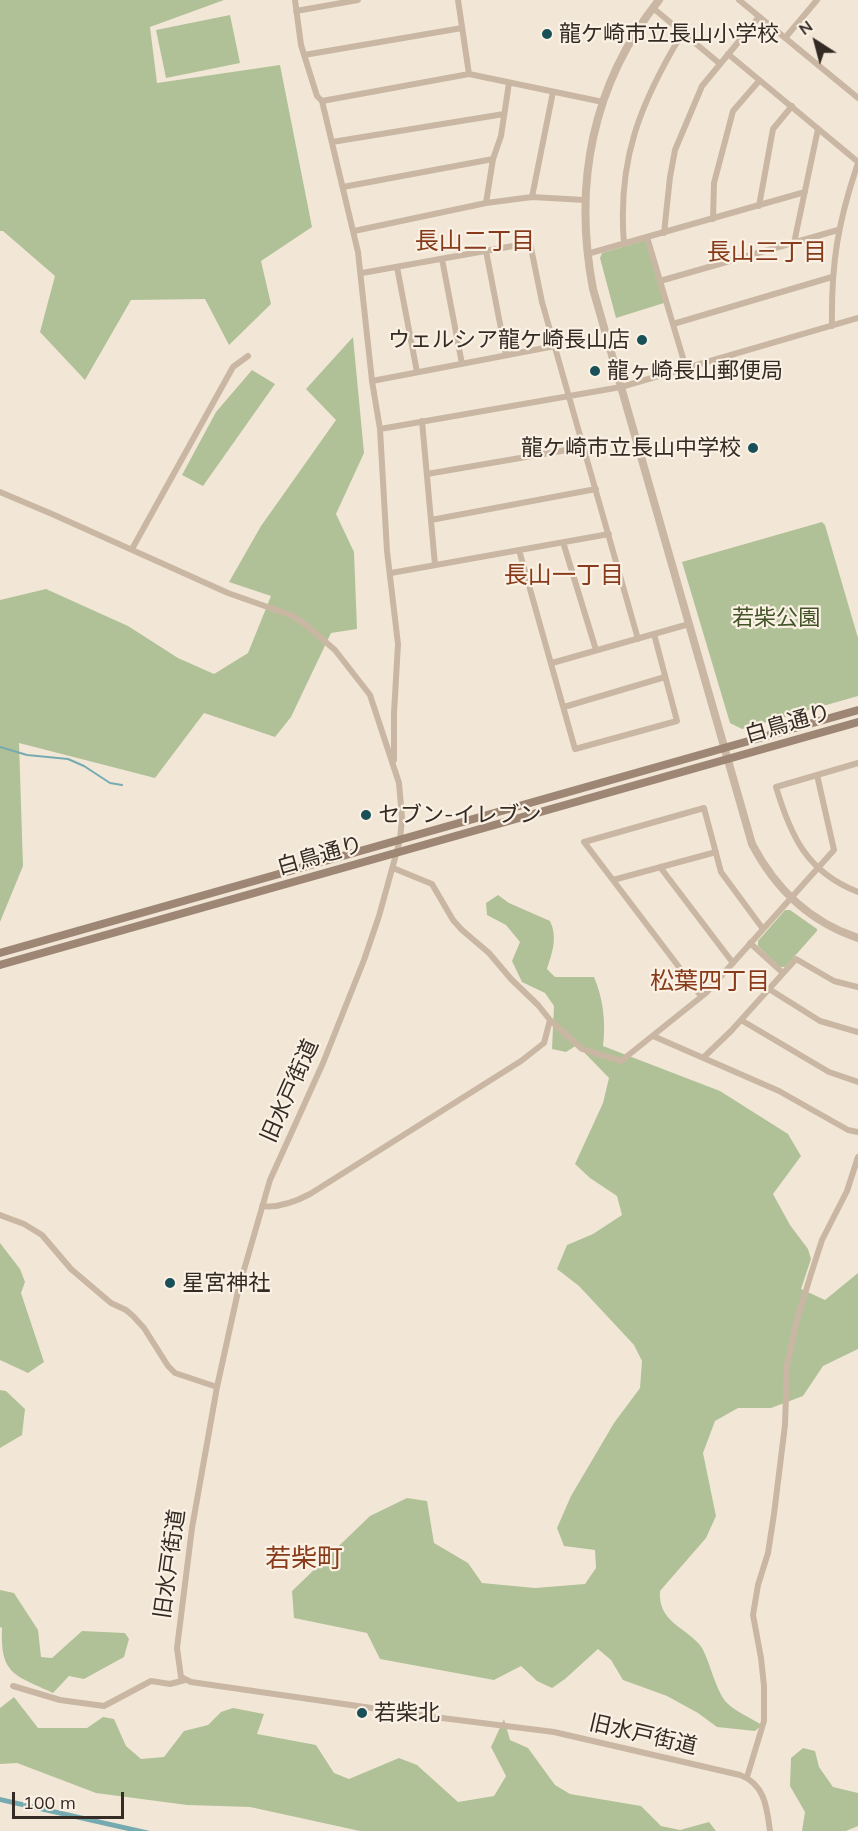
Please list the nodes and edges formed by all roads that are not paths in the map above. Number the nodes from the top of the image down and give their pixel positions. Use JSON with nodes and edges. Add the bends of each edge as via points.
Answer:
{"nodes":[{"id":1,"x":295,"y":0,"type":"edge"},
{"id":2,"x":358,"y":0,"type":"edge"},
{"id":3,"x":458,"y":0,"type":"edge"},
{"id":4,"x":659,"y":0,"type":"edge"},
{"id":5,"x":739,"y":0,"type":"edge"},
{"id":6,"x":817,"y":0,"type":"edge"},
{"id":7,"x":653,"y":8,"type":"junction"},
{"id":8,"x":297,"y":11,"type":"junction"},
{"id":9,"x":759,"y":17,"type":"junction"},
{"id":10,"x":462,"y":28,"type":"junction"},
{"id":11,"x":683,"y":32,"type":"junction"},
{"id":12,"x":785,"y":38,"type":"junction"},
{"id":13,"x":728,"y":54,"type":"junction"},
{"id":14,"x":304,"y":55,"type":"junction"},
{"id":15,"x":719,"y":63,"type":"junction"},
{"id":16,"x":469,"y":74,"type":"junction"},
{"id":17,"x":759,"y":81,"type":"junction"},
{"id":18,"x":509,"y":83,"type":"junction"},
{"id":19,"x":553,"y":92,"type":"junction"},
{"id":20,"x":858,"y":98,"type":"edge"},
{"id":21,"x":322,"y":101,"type":"junction"},
{"id":22,"x":603,"y":102,"type":"junction"},
{"id":23,"x":792,"y":106,"type":"junction"},
{"id":24,"x":504,"y":114,"type":"junction"},
{"id":25,"x":818,"y":129,"type":"junction"},
{"id":26,"x":332,"y":142,"type":"junction"},
{"id":27,"x":493,"y":159,"type":"junction"},
{"id":28,"x":858,"y":162,"type":"edge"},
{"id":29,"x":343,"y":187,"type":"junction"},
{"id":30,"x":805,"y":192,"type":"junction"},
{"id":31,"x":532,"y":197,"type":"junction"},
{"id":32,"x":585,"y":200,"type":"junction"},
{"id":33,"x":486,"y":204,"type":"junction"},
{"id":34,"x":759,"y":206,"type":"junction"},
{"id":35,"x":713,"y":219,"type":"junction"},
{"id":36,"x":838,"y":230,"type":"junction"},
{"id":37,"x":354,"y":231,"type":"junction"},
{"id":38,"x":664,"y":234,"type":"junction"},
{"id":39,"x":647,"y":237,"type":"junction"},
{"id":40,"x":794,"y":243,"type":"junction"},
{"id":41,"x":624,"y":244,"type":"junction"},
{"id":42,"x":486,"y":251,"type":"junction"},
{"id":43,"x":587,"y":254,"type":"junction"},
{"id":44,"x":441,"y":259,"type":"junction"},
{"id":45,"x":398,"y":267,"type":"junction"},
{"id":46,"x":362,"y":273,"type":"junction"},
{"id":47,"x":832,"y":277,"type":"junction"},
{"id":48,"x":660,"y":281,"type":"junction"},
{"id":49,"x":858,"y":318,"type":"edge"},
{"id":50,"x":673,"y":324,"type":"junction"},
{"id":51,"x":832,"y":326,"type":"junction"},
{"id":52,"x":555,"y":346,"type":"junction"},
{"id":53,"x":248,"y":356,"type":"dead end"},
{"id":54,"x":506,"y":356,"type":"junction"},
{"id":55,"x":462,"y":364,"type":"junction"},
{"id":56,"x":686,"y":368,"type":"junction"},
{"id":57,"x":417,"y":372,"type":"junction"},
{"id":58,"x":372,"y":381,"type":"junction"},
{"id":59,"x":621,"y":387,"type":"junction"},
{"id":60,"x":570,"y":396,"type":"junction"},
{"id":61,"x":422,"y":421,"type":"junction"},
{"id":62,"x":380,"y":429,"type":"junction"},
{"id":63,"x":584,"y":447,"type":"junction"},
{"id":64,"x":427,"y":474,"type":"junction"},
{"id":65,"x":596,"y":489,"type":"junction"},
{"id":66,"x":0,"y":492,"type":"edge"},
{"id":67,"x":431,"y":520,"type":"junction"},
{"id":68,"x":609,"y":534,"type":"junction"},
{"id":69,"x":563,"y":542,"type":"junction"},
{"id":70,"x":132,"y":549,"type":"junction"},
{"id":71,"x":519,"y":550,"type":"junction"},
{"id":72,"x":435,"y":565,"type":"junction"},
{"id":73,"x":391,"y":573,"type":"junction"},
{"id":74,"x":689,"y":624,"type":"junction"},
{"id":75,"x":654,"y":634,"type":"junction"},
{"id":76,"x":638,"y":639,"type":"junction"},
{"id":77,"x":596,"y":650,"type":"junction"},
{"id":78,"x":552,"y":663,"type":"junction"},
{"id":79,"x":665,"y":677,"type":"junction"},
{"id":80,"x":564,"y":706,"type":"junction"},
{"id":81,"x":858,"y":710,"type":"edge"},
{"id":82,"x":858,"y":722,"type":"edge"},
{"id":83,"x":724,"y":748,"type":"junction"},
{"id":84,"x":727,"y":760,"type":"junction"},
{"id":85,"x":858,"y":763,"type":"edge"},
{"id":86,"x":394,"y":767,"type":"junction"},
{"id":87,"x":817,"y":775,"type":"junction"},
{"id":88,"x":400,"y":840,"type":"junction"},
{"id":89,"x":716,"y":852,"type":"junction"},
{"id":90,"x":397,"y":853,"type":"junction"},
{"id":91,"x":660,"y":867,"type":"junction"},
{"id":92,"x":393,"y":868,"type":"junction"},
{"id":93,"x":818,"y":868,"type":"junction"},
{"id":94,"x":613,"y":880,"type":"junction"},
{"id":95,"x":858,"y":892,"type":"edge"},
{"id":96,"x":791,"y":898,"type":"junction"},
{"id":97,"x":763,"y":929,"type":"junction"},
{"id":98,"x":858,"y":938,"type":"edge"},
{"id":99,"x":750,"y":943,"type":"junction"},
{"id":100,"x":0,"y":953,"type":"edge"},
{"id":101,"x":733,"y":963,"type":"junction"},
{"id":102,"x":0,"y":965,"type":"edge"},
{"id":103,"x":783,"y":973,"type":"junction"},
{"id":104,"x":858,"y":987,"type":"edge"},
{"id":105,"x":769,"y":989,"type":"junction"},
{"id":106,"x":701,"y":996,"type":"junction"},
{"id":107,"x":550,"y":1020,"type":"junction"},
{"id":108,"x":741,"y":1020,"type":"junction"},
{"id":109,"x":858,"y":1032,"type":"edge"},
{"id":110,"x":653,"y":1036,"type":"junction"},
{"id":111,"x":704,"y":1057,"type":"junction"},
{"id":112,"x":858,"y":1082,"type":"edge"},
{"id":113,"x":858,"y":1132,"type":"edge"},
{"id":114,"x":858,"y":1157,"type":"edge"},
{"id":115,"x":857,"y":1166,"type":"edge"},
{"id":116,"x":262,"y":1206,"type":"junction"},
{"id":117,"x":0,"y":1215,"type":"edge"},
{"id":118,"x":217,"y":1387,"type":"junction"},
{"id":119,"x":185,"y":1680,"type":"junction"},
{"id":120,"x":13,"y":1686,"type":"dead end"},
{"id":121,"x":747,"y":1778,"type":"junction"},
{"id":122,"x":770,"y":1831,"type":"edge"}],
"edges":[{"from":1,"to":8,"type":"street"},
{"from":2,"to":8,"type":"street"},
{"from":3,"to":10,"type":"street"},
{"from":4,"to":7,"type":"street"},
{"from":5,"to":9,"type":"street"},
{"from":6,"to":12,"type":"street"},
{"from":7,"to":11,"type":"street"},
{"from":7,"to":22,"type":"street","via":[[619,62]]},
{"from":8,"to":14,"type":"street"},
{"from":9,"to":12,"type":"street"},
{"from":9,"to":13,"type":"street"},
{"from":10,"to":14,"type":"street"},
{"from":10,"to":16,"type":"street"},
{"from":11,"to":15,"type":"street"},
{"from":11,"to":41,"type":"street","via":[[640,113],[624,177]]},
{"from":12,"to":20,"type":"street"},
{"from":13,"to":15,"type":"street"},
{"from":13,"to":17,"type":"street"},
{"from":14,"to":21,"type":"street"},
{"from":15,"to":38,"type":"street","via":[[702,86],[675,150]]},
{"from":16,"to":18,"type":"street"},
{"from":16,"to":21,"type":"street"},
{"from":17,"to":23,"type":"street"},
{"from":17,"to":35,"type":"street","via":[[733,111],[714,183]]},
{"from":18,"to":19,"type":"street"},
{"from":18,"to":24,"type":"street"},
{"from":19,"to":22,"type":"street"},
{"from":19,"to":31,"type":"street"},
{"from":21,"to":26,"type":"street"},
{"from":22,"to":32,"type":"street","via":[[587,168]]},
{"from":23,"to":25,"type":"street"},
{"from":23,"to":34,"type":"street","via":[[773,129]]},
{"from":24,"to":26,"type":"street"},
{"from":24,"to":27,"type":"street"},
{"from":25,"to":28,"type":"street"},
{"from":25,"to":30,"type":"street"},
{"from":26,"to":29,"type":"street"},
{"from":27,"to":29,"type":"street"},
{"from":27,"to":33,"type":"street"},
{"from":28,"to":36,"type":"street"},
{"from":29,"to":37,"type":"street"},
{"from":30,"to":34,"type":"street"},
{"from":30,"to":40,"type":"street"},
{"from":31,"to":32,"type":"street"},
{"from":31,"to":33,"type":"street"},
{"from":32,"to":43,"type":"street"},
{"from":33,"to":37,"type":"street"},
{"from":34,"to":35,"type":"street"},
{"from":35,"to":38,"type":"street"},
{"from":36,"to":40,"type":"street"},
{"from":36,"to":47,"type":"street"},
{"from":37,"to":46,"type":"street"},
{"from":38,"to":39,"type":"street"},
{"from":39,"to":41,"type":"street"},
{"from":39,"to":48,"type":"street"},
{"from":40,"to":48,"type":"street"},
{"from":41,"to":43,"type":"street"},
{"from":42,"to":44,"type":"street"},
{"from":42,"to":52,"type":"street","via":[[530,243]]},
{"from":42,"to":54,"type":"street"},
{"from":43,"to":59,"type":"street"},
{"from":44,"to":45,"type":"street"},
{"from":44,"to":55,"type":"street"},
{"from":45,"to":46,"type":"street"},
{"from":45,"to":57,"type":"street"},
{"from":46,"to":58,"type":"street"},
{"from":47,"to":50,"type":"street"},
{"from":47,"to":51,"type":"street"},
{"from":48,"to":50,"type":"street"},
{"from":49,"to":51,"type":"street"},
{"from":50,"to":56,"type":"street"},
{"from":51,"to":56,"type":"street"},
{"from":52,"to":54,"type":"street"},
{"from":52,"to":60,"type":"street"},
{"from":53,"to":70,"type":"street","via":[[233,367]]},
{"from":54,"to":55,"type":"street"},
{"from":55,"to":57,"type":"street"},
{"from":56,"to":59,"type":"street"},
{"from":57,"to":58,"type":"street"},
{"from":58,"to":62,"type":"street"},
{"from":59,"to":60,"type":"street"},
{"from":59,"to":74,"type":"street"},
{"from":60,"to":61,"type":"street"},
{"from":60,"to":63,"type":"street"},
{"from":61,"to":62,"type":"street"},
{"from":61,"to":64,"type":"street"},
{"from":62,"to":73,"type":"street"},
{"from":63,"to":64,"type":"street"},
{"from":63,"to":65,"type":"street"},
{"from":64,"to":67,"type":"street"},
{"from":65,"to":67,"type":"street"},
{"from":65,"to":68,"type":"street"},
{"from":66,"to":70,"type":"street"},
{"from":67,"to":72,"type":"street"},
{"from":68,"to":69,"type":"street"},
{"from":68,"to":76,"type":"street"},
{"from":69,"to":71,"type":"street"},
{"from":69,"to":77,"type":"street"},
{"from":70,"to":86,"type":"street","via":[[228,593],[293,616],[319,635],[370,695]]},
{"from":71,"to":72,"type":"street"},
{"from":71,"to":78,"type":"street"},
{"from":72,"to":73,"type":"street"},
{"from":73,"to":86,"type":"street","via":[[398,644]]},
{"from":74,"to":75,"type":"street"},
{"from":74,"to":83,"type":"street"},
{"from":75,"to":76,"type":"street"},
{"from":75,"to":79,"type":"street"},
{"from":76,"to":77,"type":"street"},
{"from":77,"to":78,"type":"street"},
{"from":78,"to":80,"type":"street"},
{"from":79,"to":80,"type":"street"},
{"from":79,"to":80,"type":"street","via":[[677,721],[575,749]]},
{"from":81,"to":83,"type":"main road","name":"白鳥通り"},
{"from":82,"to":84,"type":"main road","name":"白鳥通り"},
{"from":83,"to":84,"type":"street"},
{"from":83,"to":88,"type":"main road","name":"白鳥通り"},
{"from":84,"to":90,"type":"main road","name":"白鳥通り"},
{"from":84,"to":96,"type":"street","via":[[752,844],[767,870]]},
{"from":85,"to":87,"type":"street"},
{"from":86,"to":88,"type":"street","name":"旧水戸街道","via":[[402,818]]},
{"from":87,"to":93,"type":"street","via":[[834,850]]},
{"from":87,"to":93,"type":"street","via":[[777,787],[793,836]]},
{"from":88,"to":90,"type":"street","name":"旧水戸街道"},
{"from":88,"to":100,"type":"main road","name":"白鳥通り"},
{"from":89,"to":91,"type":"street"},
{"from":89,"to":94,"type":"street","via":[[704,808],[584,842]]},
{"from":89,"to":97,"type":"street","via":[[721,872]]},
{"from":90,"to":92,"type":"street","name":"旧水戸街道"},
{"from":90,"to":102,"type":"main road","name":"白鳥通り"},
{"from":91,"to":94,"type":"street"},
{"from":91,"to":101,"type":"street"},
{"from":92,"to":107,"type":"street","via":[[432,884],[453,920]]},
{"from":92,"to":116,"type":"street","name":"旧水戸街道","via":[[364,960]]},
{"from":93,"to":95,"type":"street"},
{"from":93,"to":96,"type":"street"},
{"from":94,"to":106,"type":"street"},
{"from":96,"to":97,"type":"street"},
{"from":96,"to":98,"type":"street","via":[[826,924]]},
{"from":97,"to":99,"type":"street"},
{"from":99,"to":101,"type":"street"},
{"from":99,"to":103,"type":"street"},
{"from":101,"to":106,"type":"street"},
{"from":103,"to":104,"type":"street","via":[[796,959],[834,981]]},
{"from":103,"to":105,"type":"street"},
{"from":105,"to":108,"type":"street"},
{"from":105,"to":109,"type":"street","via":[[820,1021]]},
{"from":106,"to":110,"type":"street"},
{"from":107,"to":110,"type":"street","via":[[582,1049],[621,1061]]},
{"from":107,"to":116,"type":"street","via":[[544,1043],[521,1061],[299,1200]]},
{"from":108,"to":111,"type":"street"},
{"from":108,"to":112,"type":"street","via":[[829,1072]]},
{"from":110,"to":111,"type":"street"},
{"from":111,"to":113,"type":"street"},
{"from":114,"to":115,"type":"street"},
{"from":115,"to":121,"type":"street","via":[[814,1263],[785,1380],[785,1425],[774,1514],[753,1615],[764,1686],[764,1721]]},
{"from":116,"to":118,"type":"street","name":"旧水戸街道","via":[[238,1287]]},
{"from":117,"to":118,"type":"street","via":[[42,1235],[71,1269],[133,1316],[175,1373]]},
{"from":118,"to":119,"type":"street","name":"旧水戸街道","via":[[180,1619],[177,1648],[180,1673]]},
{"from":119,"to":120,"type":"street","via":[[170,1684],[151,1681],[104,1706],[60,1700]]},
{"from":119,"to":121,"type":"street","name":"旧水戸街道","via":[[554,1732]]},
{"from":121,"to":122,"type":"street","via":[[763,1795]]}]}
